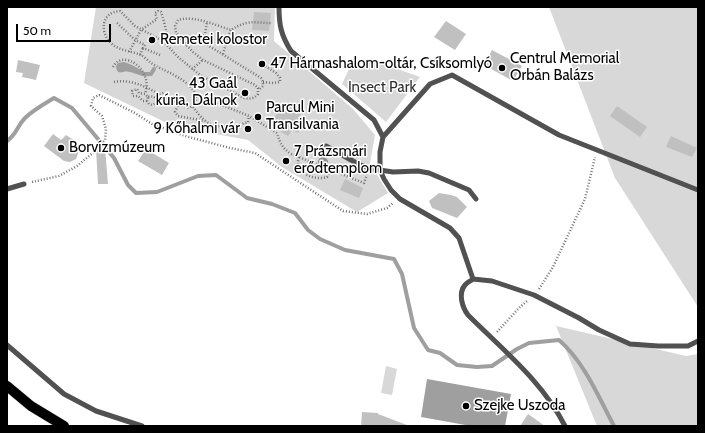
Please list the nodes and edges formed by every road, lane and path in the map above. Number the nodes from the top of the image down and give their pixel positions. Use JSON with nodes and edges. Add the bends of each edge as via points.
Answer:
{"nodes":[{"id":1,"x":279,"y":7,"type":"edge"},
{"id":2,"x":207,"y":22,"type":"junction"},
{"id":3,"x":279,"y":22,"type":"junction"},
{"id":4,"x":117,"y":24,"type":"dead end"},
{"id":5,"x":141,"y":30,"type":"junction"},
{"id":6,"x":231,"y":30,"type":"junction"},
{"id":7,"x":135,"y":40,"type":"junction"},
{"id":8,"x":163,"y":41,"type":"junction"},
{"id":9,"x":201,"y":41,"type":"junction"},
{"id":10,"x":186,"y":46,"type":"junction"},
{"id":11,"x":144,"y":48,"type":"junction"},
{"id":12,"x":129,"y":52,"type":"junction"},
{"id":13,"x":223,"y":54,"type":"junction"},
{"id":14,"x":140,"y":55,"type":"junction"},
{"id":15,"x":160,"y":55,"type":"dead end"},
{"id":16,"x":203,"y":60,"type":"junction"},
{"id":17,"x":266,"y":66,"type":"dead end"},
{"id":18,"x":113,"y":68,"type":"dead end"},
{"id":19,"x":192,"y":69,"type":"junction"},
{"id":20,"x":114,"y":82,"type":"dead end"},
{"id":21,"x":263,"y":82,"type":"junction"},
{"id":22,"x":148,"y":87,"type":"junction"},
{"id":23,"x":258,"y":90,"type":"junction"},
{"id":24,"x":145,"y":94,"type":"junction"},
{"id":25,"x":159,"y":94,"type":"junction"},
{"id":26,"x":195,"y":94,"type":"junction"},
{"id":27,"x":147,"y":99,"type":"junction"},
{"id":28,"x":157,"y":100,"type":"junction"},
{"id":29,"x":168,"y":100,"type":"junction"},
{"id":30,"x":179,"y":103,"type":"junction"},
{"id":31,"x":193,"y":107,"type":"junction"},
{"id":32,"x":249,"y":116,"type":"junction"},
{"id":33,"x":205,"y":121,"type":"junction"},
{"id":34,"x":382,"y":137,"type":"junction"},
{"id":35,"x":326,"y":146,"type":"dead end"},
{"id":36,"x":597,"y":150,"type":"junction"},
{"id":37,"x":299,"y":157,"type":"junction"},
{"id":38,"x":370,"y":168,"type":"junction"},
{"id":39,"x":330,"y":169,"type":"junction"},
{"id":40,"x":380,"y":170,"type":"junction"},
{"id":41,"x":24,"y":184,"type":"joint"},
{"id":42,"x":7,"y":189,"type":"edge"},
{"id":43,"x":698,"y":190,"type":"edge"},
{"id":44,"x":400,"y":199,"type":"junction"},
{"id":45,"x":476,"y":199,"type":"dead end"},
{"id":46,"x":473,"y":279,"type":"junction"},
{"id":47,"x":534,"y":295,"type":"junction"},
{"id":48,"x":491,"y":338,"type":"junction"},
{"id":49,"x":698,"y":341,"type":"edge"},
{"id":50,"x":7,"y":345,"type":"edge"},
{"id":51,"x":7,"y":386,"type":"edge"},
{"id":52,"x":64,"y":426,"type":"edge"},
{"id":53,"x":142,"y":426,"type":"edge"},
{"id":54,"x":565,"y":426,"type":"edge"}],
"edges":[{"from":1,"to":3,"type":"lane"},
{"from":2,"to":6,"type":"path"},
{"from":2,"to":9,"type":"path"},
{"from":2,"to":10,"type":"path","via":[[184,18],[178,20],[175,26],[176,33]]},
{"from":3,"to":6,"type":"path","via":[[253,21]]},
{"from":3,"to":34,"type":"lane","via":[[284,40],[291,50],[374,120]]},
{"from":4,"to":7,"type":"path"},
{"from":5,"to":7,"type":"path"},
{"from":5,"to":8,"type":"path"},
{"from":5,"to":8,"type":"path","via":[[154,22],[157,19],[155,13],[160,12],[167,35]]},
{"from":5,"to":12,"type":"path","via":[[120,11],[115,11],[106,18],[104,32],[109,41]]},
{"from":6,"to":13,"type":"path"},
{"from":7,"to":11,"type":"path","via":[[145,45]]},
{"from":7,"to":12,"type":"path"},
{"from":8,"to":19,"type":"path"},
{"from":9,"to":10,"type":"path","via":[[196,40]]},
{"from":9,"to":13,"type":"path"},
{"from":10,"to":16,"type":"path"},
{"from":11,"to":14,"type":"path"},
{"from":11,"to":15,"type":"path"},
{"from":12,"to":14,"type":"path"},
{"from":13,"to":21,"type":"path","via":[[254,73]]},
{"from":14,"to":26,"type":"path","via":[[154,66],[179,77]]},
{"from":16,"to":19,"type":"path"},
{"from":16,"to":23,"type":"path","via":[[255,85]]},
{"from":17,"to":21,"type":"path","via":[[276,73],[280,82]]},
{"from":18,"to":22,"type":"path","via":[[119,60],[133,63],[141,68]]},
{"from":19,"to":23,"type":"path","via":[[244,98],[256,97]]},
{"from":20,"to":22,"type":"path","via":[[128,81]]},
{"from":21,"to":23,"type":"path","via":[[263,86]]},
{"from":22,"to":24,"type":"path"},
{"from":22,"to":25,"type":"path"},
{"from":24,"to":27,"type":"path"},
{"from":24,"to":27,"type":"path","via":[[138,94],[140,100]]},
{"from":25,"to":28,"type":"path"},
{"from":25,"to":29,"type":"path","via":[[164,93]]},
{"from":26,"to":31,"type":"path","via":[[196,103]]},
{"from":26,"to":32,"type":"path"},
{"from":27,"to":28,"type":"path","via":[[152,96]]},
{"from":27,"to":28,"type":"path","via":[[152,105]]},
{"from":28,"to":29,"type":"path","via":[[161,104]]},
{"from":29,"to":30,"type":"path"},
{"from":30,"to":31,"type":"path","via":[[189,108]]},
{"from":30,"to":33,"type":"path","via":[[175,112],[178,116]]},
{"from":31,"to":33,"type":"path"},
{"from":32,"to":33,"type":"path","via":[[248,122],[226,127]]},
{"from":32,"to":37,"type":"path","via":[[277,133],[284,150]]},
{"from":34,"to":36,"type":"lane","via":[[430,84],[452,75],[559,135]]},
{"from":34,"to":40,"type":"lane"},
{"from":35,"to":38,"type":"lane"},
{"from":36,"to":43,"type":"lane"},
{"from":36,"to":47,"type":"path","via":[[585,199],[553,267]]},
{"from":37,"to":39,"type":"path"},
{"from":37,"to":39,"type":"path","via":[[299,169],[305,174],[321,179],[328,178]]},
{"from":38,"to":39,"type":"path","via":[[364,183]]},
{"from":38,"to":40,"type":"lane"},
{"from":40,"to":44,"type":"lane","via":[[384,180]]},
{"from":40,"to":45,"type":"lane","via":[[429,173],[469,190]]},
{"from":41,"to":42,"type":"lane"},
{"from":41,"to":44,"type":"path","via":[[59,176],[77,166],[105,140],[106,129],[102,116],[91,106],[93,98],[99,95],[152,124],[185,136],[255,153],[343,211],[367,214],[386,208]]},
{"from":44,"to":46,"type":"lane","via":[[450,228],[459,238]]},
{"from":46,"to":47,"type":"lane","via":[[492,281]]},
{"from":46,"to":48,"type":"lane","via":[[464,286],[461,300],[468,315]]},
{"from":47,"to":48,"type":"path"},
{"from":47,"to":49,"type":"lane","via":[[630,344],[688,346]]},
{"from":48,"to":54,"type":"lane","via":[[529,374]]},
{"from":50,"to":53,"type":"lane","via":[[64,394],[96,411]]},
{"from":51,"to":52,"type":"main road","via":[[32,406]]}]}
